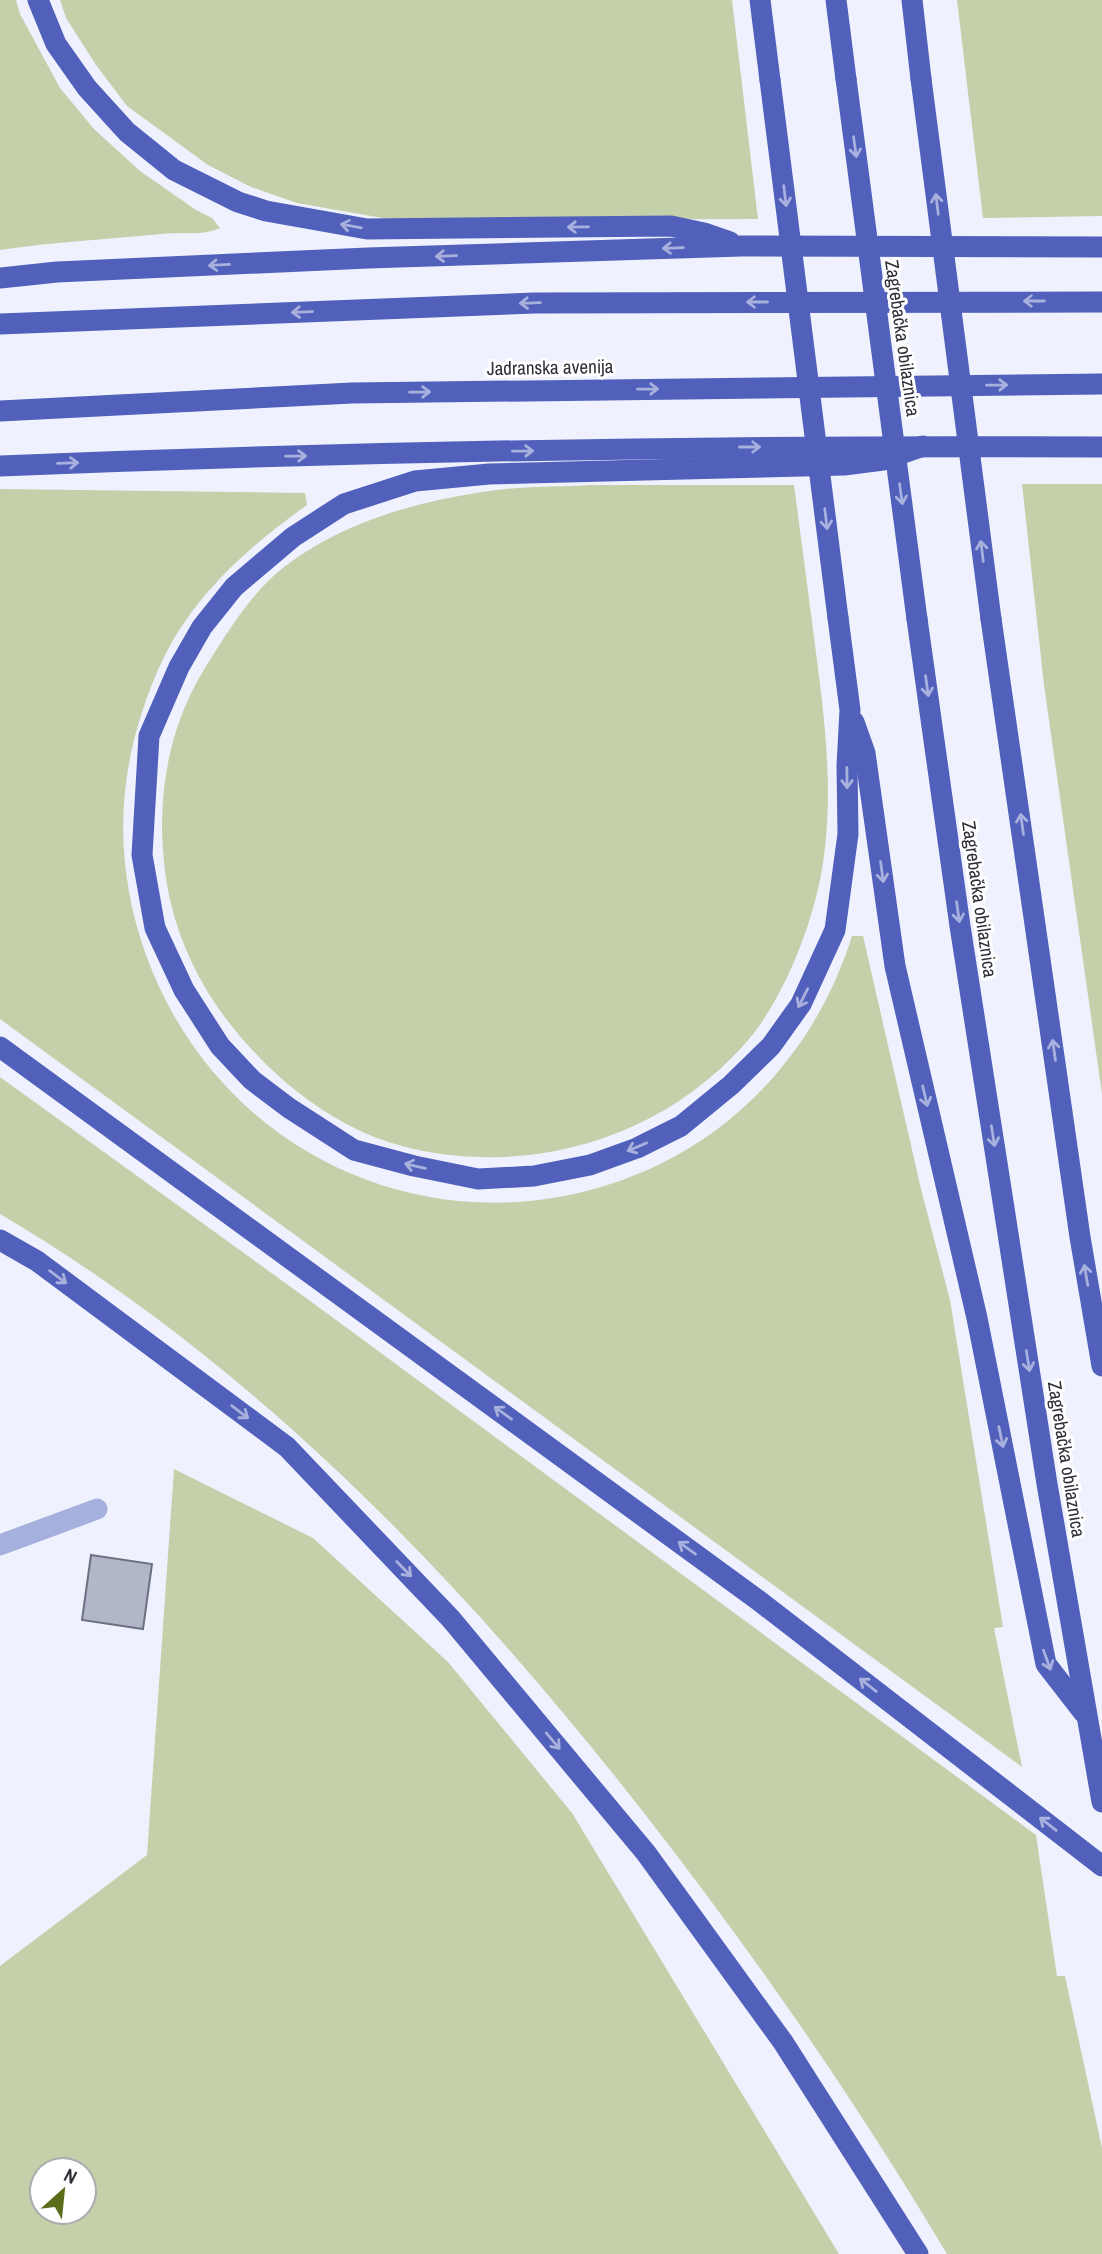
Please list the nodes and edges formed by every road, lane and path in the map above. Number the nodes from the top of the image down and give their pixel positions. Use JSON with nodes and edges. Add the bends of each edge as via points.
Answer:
{"nodes":[{"id":1,"x":38,"y":0,"type":"edge"},
{"id":2,"x":760,"y":0,"type":"edge"},
{"id":3,"x":836,"y":0,"type":"edge"},
{"id":4,"x":912,"y":0,"type":"edge"},
{"id":5,"x":741,"y":246,"type":"junction"},
{"id":6,"x":1102,"y":247,"type":"edge"},
{"id":7,"x":0,"y":278,"type":"edge"},
{"id":8,"x":1102,"y":302,"type":"edge"},
{"id":9,"x":0,"y":324,"type":"edge"},
{"id":10,"x":1102,"y":384,"type":"edge"},
{"id":11,"x":0,"y":411,"type":"edge"},
{"id":12,"x":923,"y":446,"type":"junction"},
{"id":13,"x":1102,"y":447,"type":"edge"},
{"id":14,"x":0,"y":466,"type":"edge"},
{"id":15,"x":850,"y":710,"type":"junction"},
{"id":16,"x":0,"y":1047,"type":"edge"},
{"id":17,"x":0,"y":1240,"type":"edge"},
{"id":18,"x":1102,"y":1366,"type":"edge"},
{"id":19,"x":97,"y":1509,"type":"dead end"},
{"id":20,"x":0,"y":1545,"type":"edge"},
{"id":21,"x":1086,"y":1716,"type":"junction"},
{"id":22,"x":1102,"y":1802,"type":"edge"},
{"id":23,"x":1102,"y":1866,"type":"edge"},
{"id":24,"x":919,"y":2254,"type":"edge"}],
"edges":[{"from":5,"to":1,"type":"highway","one_way":true,"via":[[671,226],[367,229],[238,202],[174,170],[128,132],[87,88],[56,44]]},
{"from":2,"to":15,"type":"highway","one_way":true,"bridge":true},
{"from":3,"to":21,"type":"highway","name":"Zagrebačka obilaznica","one_way":true,"bridge":true,"via":[[960,926]]},
{"from":18,"to":4,"type":"highway","one_way":true,"bridge":true,"via":[[991,619]]},
{"from":5,"to":6,"type":"highway"},
{"from":5,"to":7,"type":"highway","one_way":true,"via":[[354,259]]},
{"from":8,"to":9,"type":"highway","one_way":true,"via":[[536,303]]},
{"from":11,"to":10,"type":"highway","name":"Jadranska avenija","one_way":true,"via":[[352,393]]},
{"from":12,"to":13,"type":"highway"},
{"from":14,"to":12,"type":"highway","one_way":true,"via":[[187,458]]},
{"from":15,"to":12,"type":"highway","one_way":true,"via":[[848,834],[835,930],[801,1004],[771,1046],[681,1126],[590,1165],[534,1176],[478,1179],[354,1150],[252,1080],[220,1045],[184,990],[155,928],[142,855],[143,802],[149,736],[169,690],[202,627],[234,587],[293,537],[344,504],[415,481],[489,474],[844,465],[883,460]]},
{"from":15,"to":21,"type":"highway","one_way":true,"via":[[865,753],[895,966],[977,1318],[1046,1664]]},
{"from":23,"to":16,"type":"highway","one_way":true,"via":[[758,1600]]},
{"from":17,"to":24,"type":"highway","one_way":true,"via":[[37,1261],[286,1447],[451,1619],[646,1853],[783,2042]]},
{"from":19,"to":20,"type":"street"},
{"from":21,"to":22,"type":"highway","name":"Zagrebačka obilaznica"}]}
